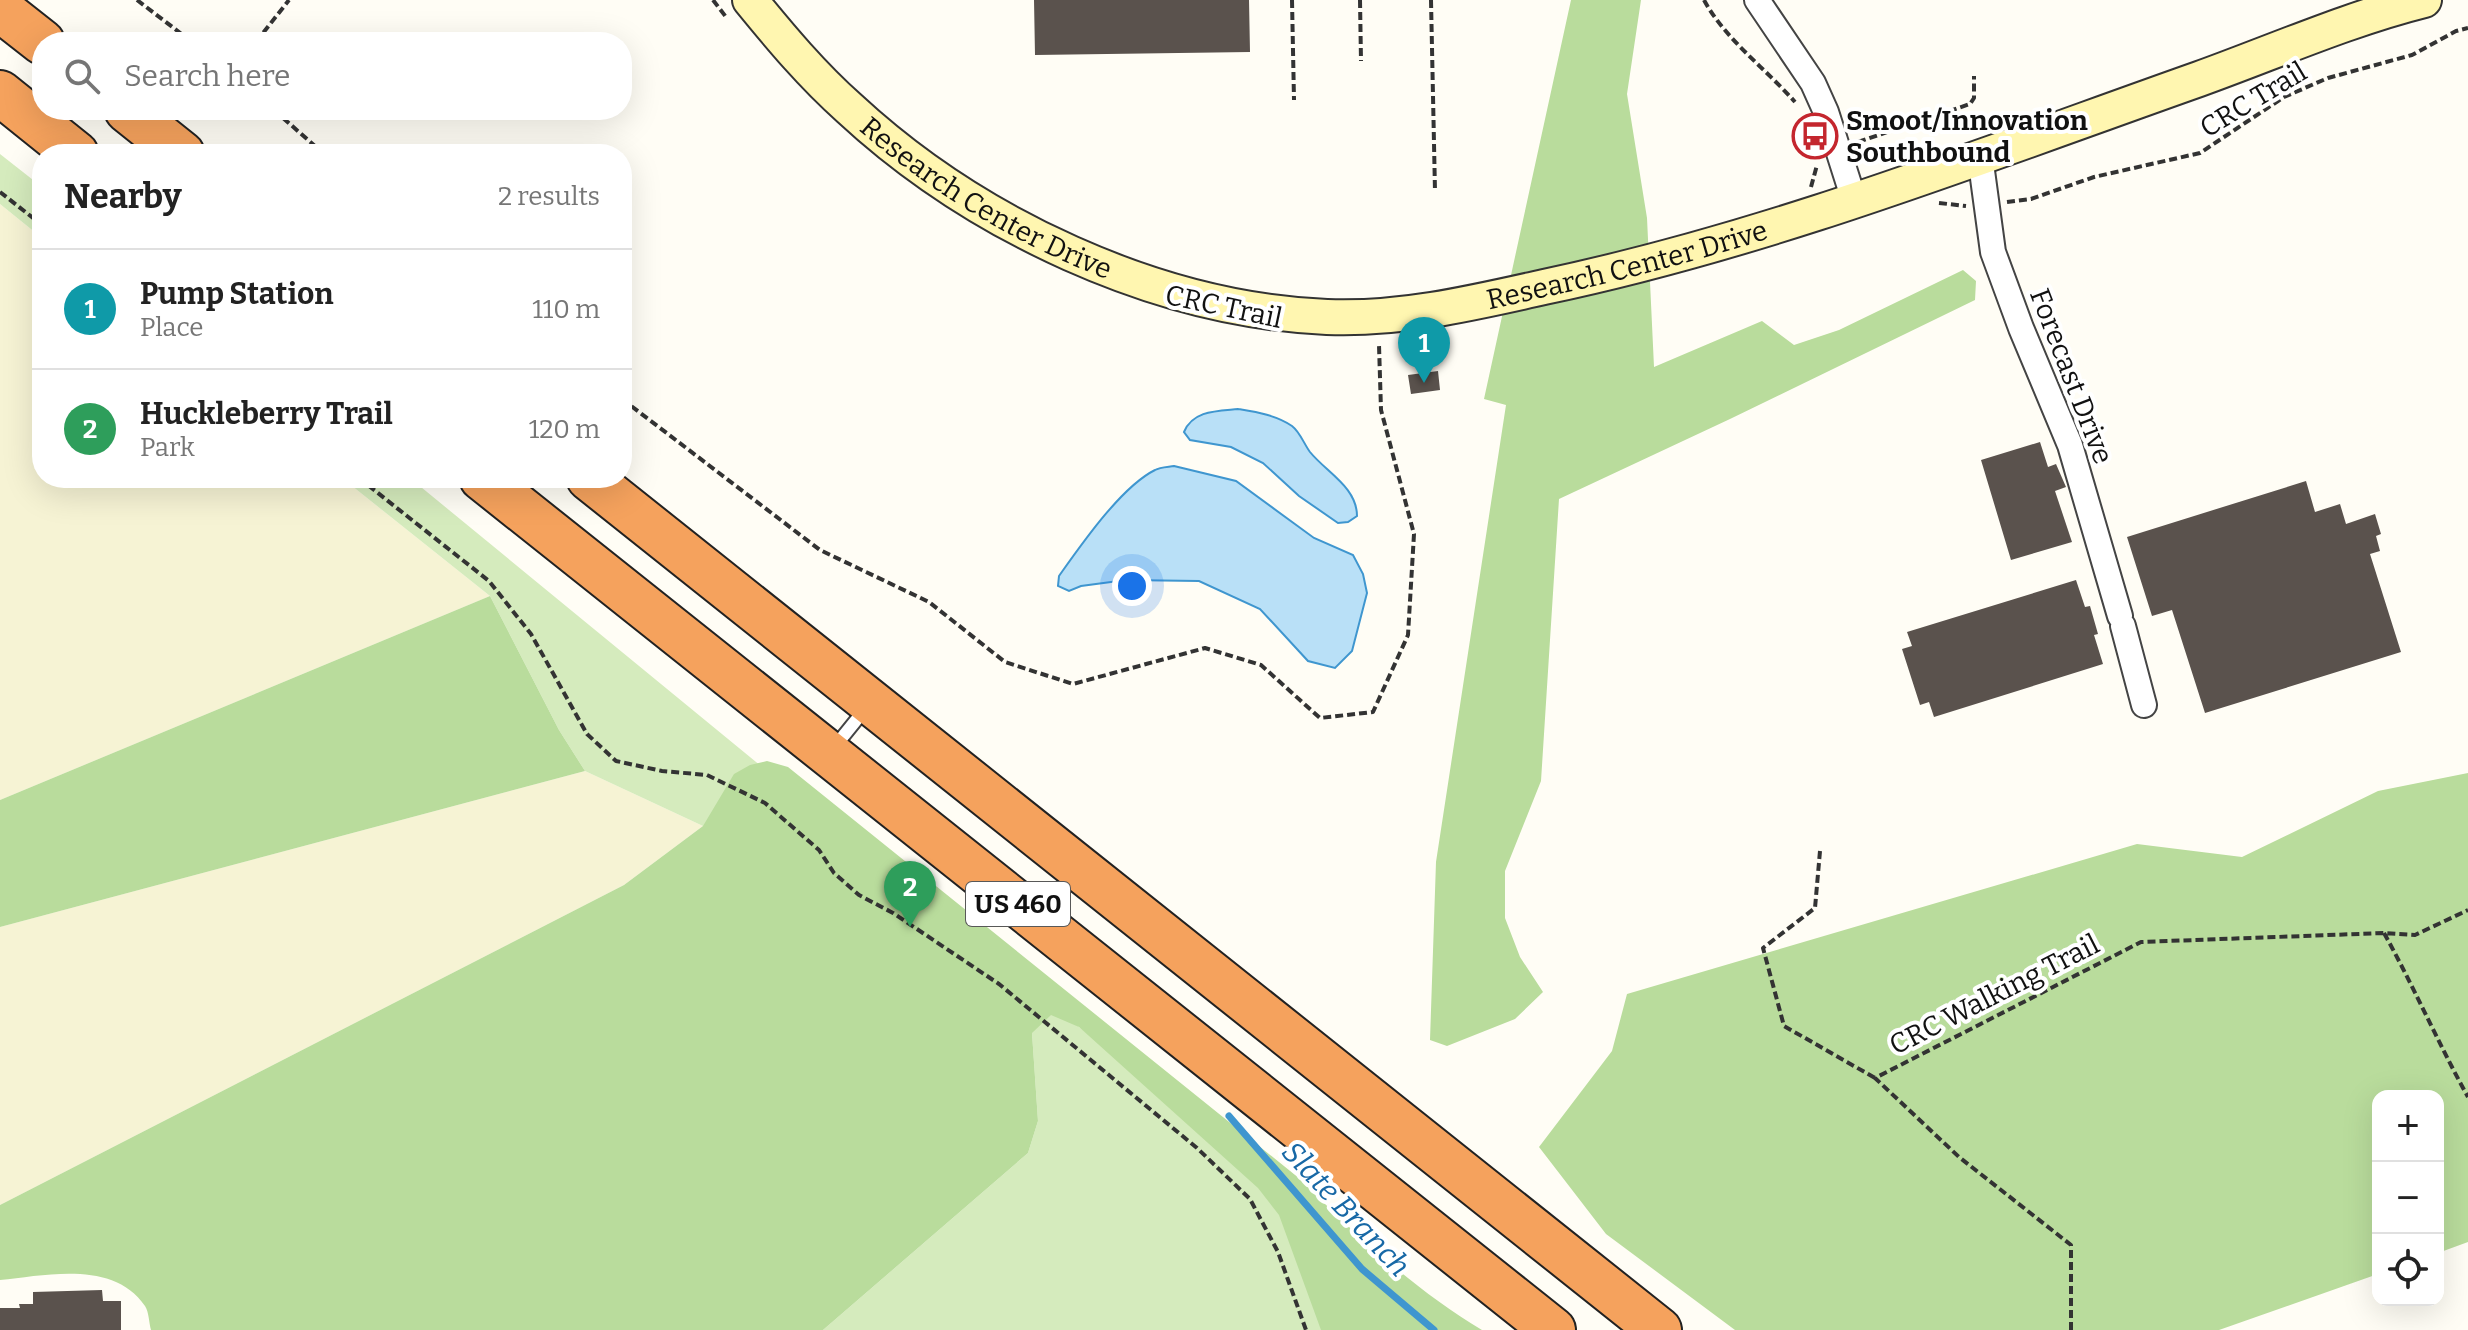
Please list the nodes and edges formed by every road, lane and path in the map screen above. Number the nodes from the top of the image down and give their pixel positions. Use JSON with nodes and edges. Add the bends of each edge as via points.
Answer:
{"nodes":[{"id":1,"x":137,"y":0,"type":"edge"},
{"id":2,"x":289,"y":0,"type":"edge"},
{"id":3,"x":713,"y":0,"type":"edge"},
{"id":4,"x":1292,"y":0,"type":"edge"},
{"id":5,"x":1360,"y":0,"type":"edge"},
{"id":6,"x":1431,"y":0,"type":"edge"},
{"id":7,"x":1704,"y":0,"type":"edge"},
{"id":8,"x":1757,"y":0,"type":"edge"},
{"id":9,"x":2424,"y":0,"type":"edge"},
{"id":10,"x":0,"y":9,"type":"edge"},
{"id":11,"x":740,"y":11,"type":"edge"},
{"id":12,"x":2468,"y":28,"type":"edge"},
{"id":13,"x":179,"y":32,"type":"edge"},
{"id":14,"x":264,"y":32,"type":"edge"},
{"id":15,"x":32,"y":34,"type":"edge"},
{"id":16,"x":1361,"y":61,"type":"dead end"},
{"id":17,"x":1974,"y":76,"type":"dead end"},
{"id":18,"x":0,"y":93,"type":"edge"},
{"id":19,"x":1294,"y":100,"type":"dead end"},
{"id":20,"x":1796,"y":103,"type":"dead end"},
{"id":21,"x":32,"y":119,"type":"edge"},
{"id":22,"x":34,"y":120,"type":"edge"},
{"id":23,"x":140,"y":120,"type":"edge"},
{"id":24,"x":285,"y":120,"type":"edge"},
{"id":25,"x":1856,"y":143,"type":"dead end"},
{"id":26,"x":64,"y":144,"type":"edge"},
{"id":27,"x":170,"y":144,"type":"edge"},
{"id":28,"x":313,"y":144,"type":"edge"},
{"id":29,"x":1820,"y":155,"type":"dead end"},
{"id":30,"x":1980,"y":156,"type":"junction"},
{"id":31,"x":1435,"y":191,"type":"dead end"},
{"id":32,"x":0,"y":192,"type":"edge"},
{"id":33,"x":1808,"y":197,"type":"dead end"},
{"id":34,"x":1854,"y":200,"type":"junction"},
{"id":35,"x":2007,"y":202,"type":"dead end"},
{"id":36,"x":32,"y":217,"type":"edge"},
{"id":37,"x":1368,"y":346,"type":"dead end"},
{"id":38,"x":632,"y":407,"type":"edge"},
{"id":39,"x":372,"y":488,"type":"edge"},
{"id":40,"x":495,"y":488,"type":"edge"},
{"id":41,"x":602,"y":488,"type":"edge"},
{"id":42,"x":871,"y":702,"type":"junction"},
{"id":43,"x":2144,"y":705,"type":"dead end"},
{"id":44,"x":829,"y":754,"type":"junction"},
{"id":45,"x":1820,"y":851,"type":"dead end"},
{"id":46,"x":2468,"y":910,"type":"edge"},
{"id":47,"x":2384,"y":933,"type":"junction"},
{"id":48,"x":1875,"y":1078,"type":"junction"},
{"id":49,"x":2468,"y":1097,"type":"edge"},
{"id":50,"x":1306,"y":1330,"type":"edge"},
{"id":51,"x":1553,"y":1330,"type":"edge"},
{"id":52,"x":1659,"y":1330,"type":"edge"},
{"id":53,"x":2071,"y":1330,"type":"edge"}],
"edges":[{"from":1,"to":13,"type":"path"},
{"from":2,"to":14,"type":"path"},
{"from":3,"to":11,"type":"path"},
{"from":4,"to":19,"type":"path"},
{"from":5,"to":16,"type":"path"},
{"from":6,"to":31,"type":"path"},
{"from":7,"to":20,"type":"path","via":[[1714,19]]},
{"from":8,"to":34,"type":"street","via":[[1813,83]]},
{"from":9,"to":30,"type":"main road","name":"Research Center Drive"},
{"from":10,"to":15,"type":"highway"},
{"from":11,"to":34,"type":"main road","name":"Research Center Drive","via":[[792,51],[901,152],[976,204],[1070,253],[1135,279],[1218,304],[1271,313],[1368,317],[1423,312],[1666,260]]},
{"from":12,"to":35,"type":"path","name":"CRC Trail","via":[[2412,55],[2328,78],[2284,97],[2200,153]]},
{"from":17,"to":25,"type":"path","via":[[1970,104]]},
{"from":18,"to":21,"type":"highway"},
{"from":22,"to":26,"type":"highway"},
{"from":23,"to":27,"type":"highway"},
{"from":24,"to":28,"type":"path"},
{"from":29,"to":33,"type":"path"},
{"from":30,"to":34,"type":"main road","name":"Research Center Drive"},
{"from":30,"to":43,"type":"street","name":"Forecast Drive","via":[[1993,252],[2070,445]]},
{"from":32,"to":36,"type":"path"},
{"from":37,"to":38,"type":"path","via":[[1379,345],[1381,410],[1414,534],[1408,635],[1373,712],[1320,718],[1261,665],[1205,648],[1073,684],[1005,662],[929,602],[820,550]]},
{"from":39,"to":50,"type":"path","via":[[489,581],[531,634],[587,734],[616,761],[707,775],[765,803],[819,850],[834,873],[859,895],[999,984],[1197,1148],[1250,1199],[1278,1252]]},
{"from":40,"to":44,"type":"highway","number":"US 460"},
{"from":41,"to":42,"type":"highway","number":"US 460"},
{"from":42,"to":44,"type":"lane"},
{"from":42,"to":52,"type":"highway","number":"US 460"},
{"from":44,"to":51,"type":"highway","number":"US 460"},
{"from":45,"to":48,"type":"path","via":[[1815,908],[1763,948],[1784,1026]]},
{"from":46,"to":47,"type":"path","name":"CRC Walking Trail","via":[[2415,935]]},
{"from":47,"to":48,"type":"path","name":"CRC Walking Trail","via":[[2141,942]]},
{"from":47,"to":49,"type":"path"},
{"from":48,"to":53,"type":"path","name":"CRC Walking Trail","via":[[1959,1157],[2071,1245]]}]}
